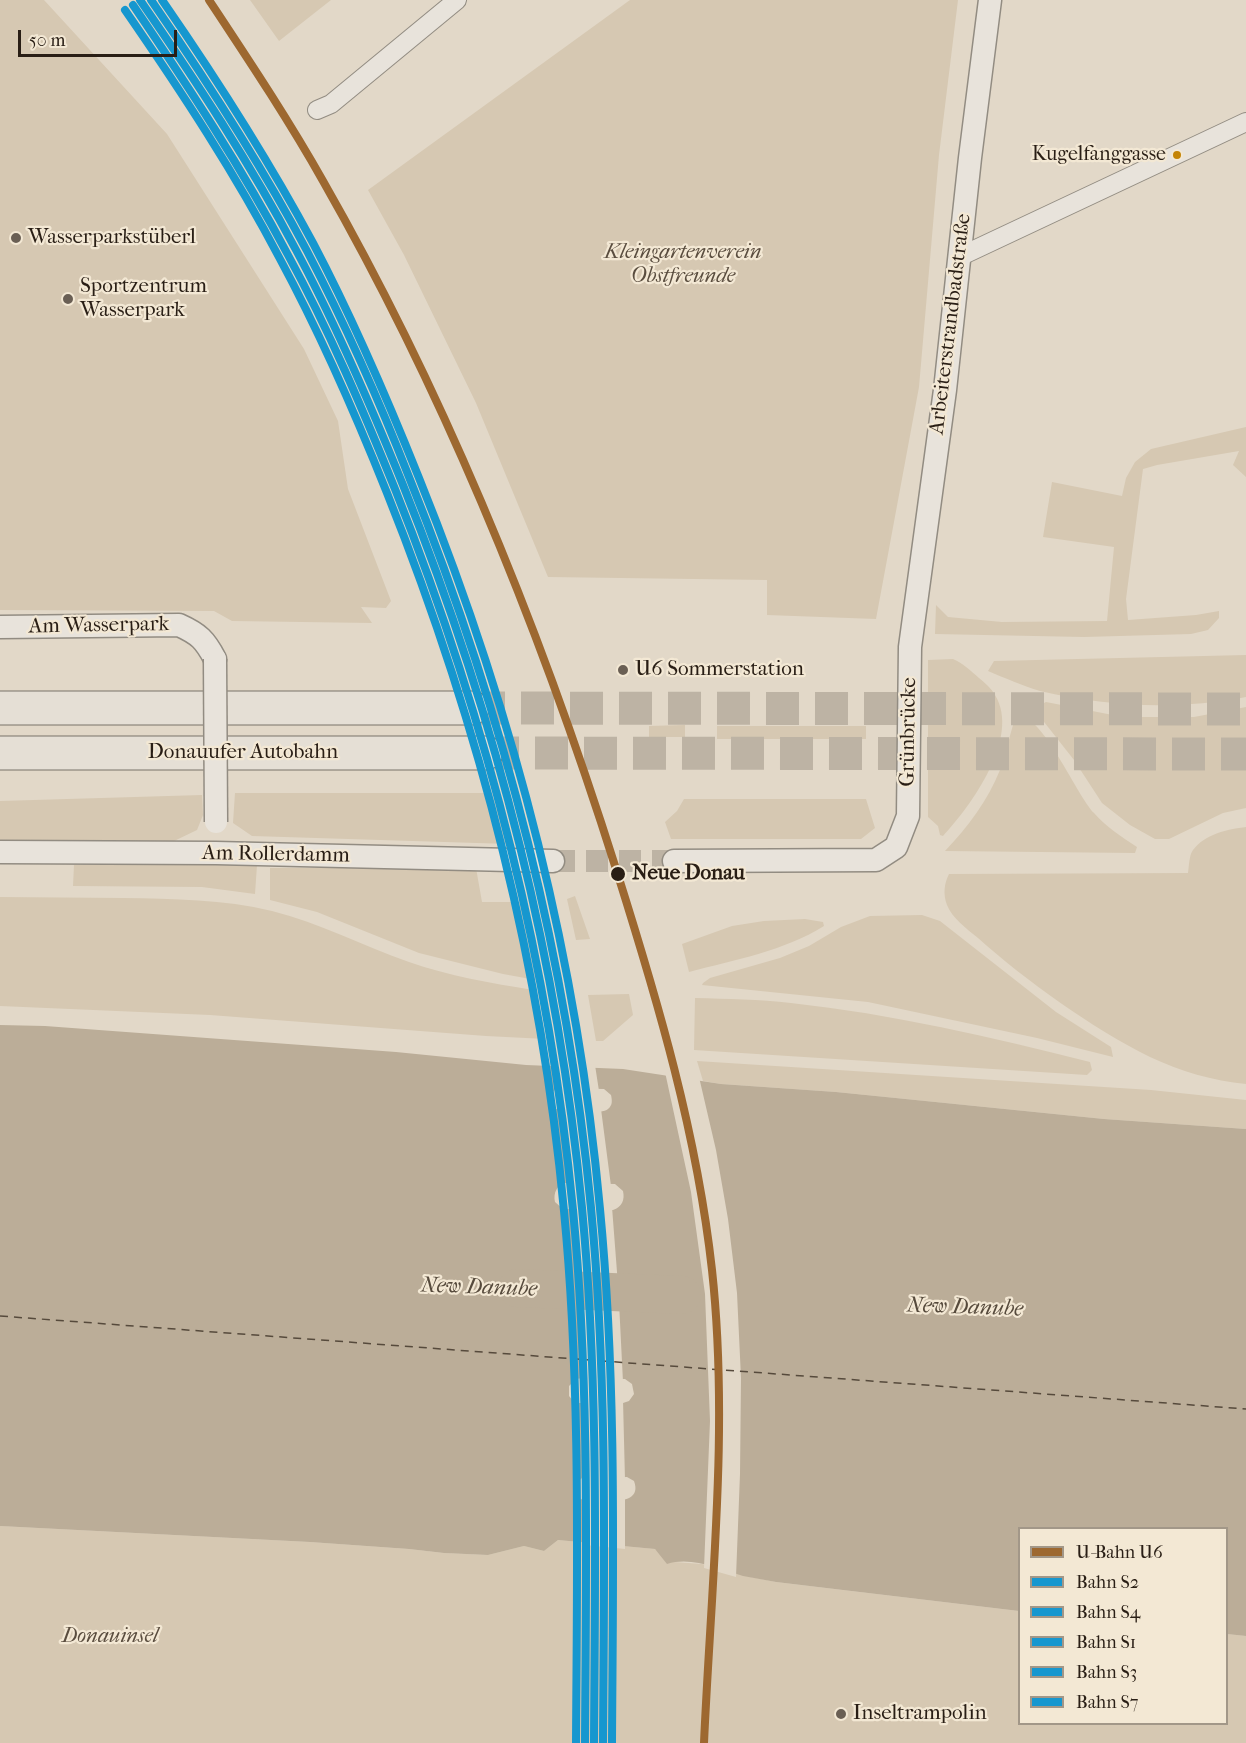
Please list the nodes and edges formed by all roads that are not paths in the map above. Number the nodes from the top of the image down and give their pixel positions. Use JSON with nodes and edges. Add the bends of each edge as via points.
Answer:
{"nodes":[{"id":1,"x":457,"y":0,"type":"edge"},
{"id":2,"x":990,"y":0,"type":"edge"},
{"id":3,"x":317,"y":110,"type":"dead end"},
{"id":4,"x":1246,"y":122,"type":"edge"},
{"id":5,"x":959,"y":257,"type":"junction"},
{"id":6,"x":0,"y":627,"type":"edge"},
{"id":7,"x":910,"y":647,"type":"joint"},
{"id":8,"x":0,"y":694,"type":"edge"},
{"id":9,"x":0,"y":708,"type":"edge"},
{"id":10,"x":63,"y":708,"type":"junction"},
{"id":11,"x":472,"y":708,"type":"tunnel mouth"},
{"id":12,"x":0,"y":753,"type":"edge"},
{"id":13,"x":117,"y":753,"type":"junction"},
{"id":14,"x":486,"y":753,"type":"tunnel mouth"},
{"id":15,"x":0,"y":770,"type":"edge"},
{"id":16,"x":0,"y":852,"type":"edge"},
{"id":17,"x":216,"y":853,"type":"junction"},
{"id":18,"x":553,"y":861,"type":"tunnel mouth"},
{"id":19,"x":674,"y":861,"type":"tunnel mouth"}],
"edges":[{"from":1,"to":3,"type":"street","via":[[331,104]]},
{"from":2,"to":5,"type":"street","name":"Arbeiterstrandbadstraße"},
{"from":4,"to":5,"type":"street"},
{"from":5,"to":7,"type":"street","name":"Arbeiterstrandbadstraße"},
{"from":6,"to":17,"type":"street","name":"Am Wasserpark","bridge":true,"via":[[179,625],[197,633],[215,659]]},
{"from":7,"to":19,"type":"street","name":"Grünbrücke","via":[[908,816],[896,847],[876,860]]},
{"from":8,"to":10,"type":"highway"},
{"from":9,"to":10,"type":"highway"},
{"from":10,"to":11,"type":"highway"},
{"from":12,"to":13,"type":"highway","name":"Donauufer Autobahn"},
{"from":13,"to":14,"type":"highway","name":"Donauufer Autobahn"},
{"from":13,"to":15,"type":"highway"},
{"from":16,"to":17,"type":"street","name":"Am Rollerdamm"},
{"from":17,"to":18,"type":"street","name":"Am Rollerdamm"}]}
